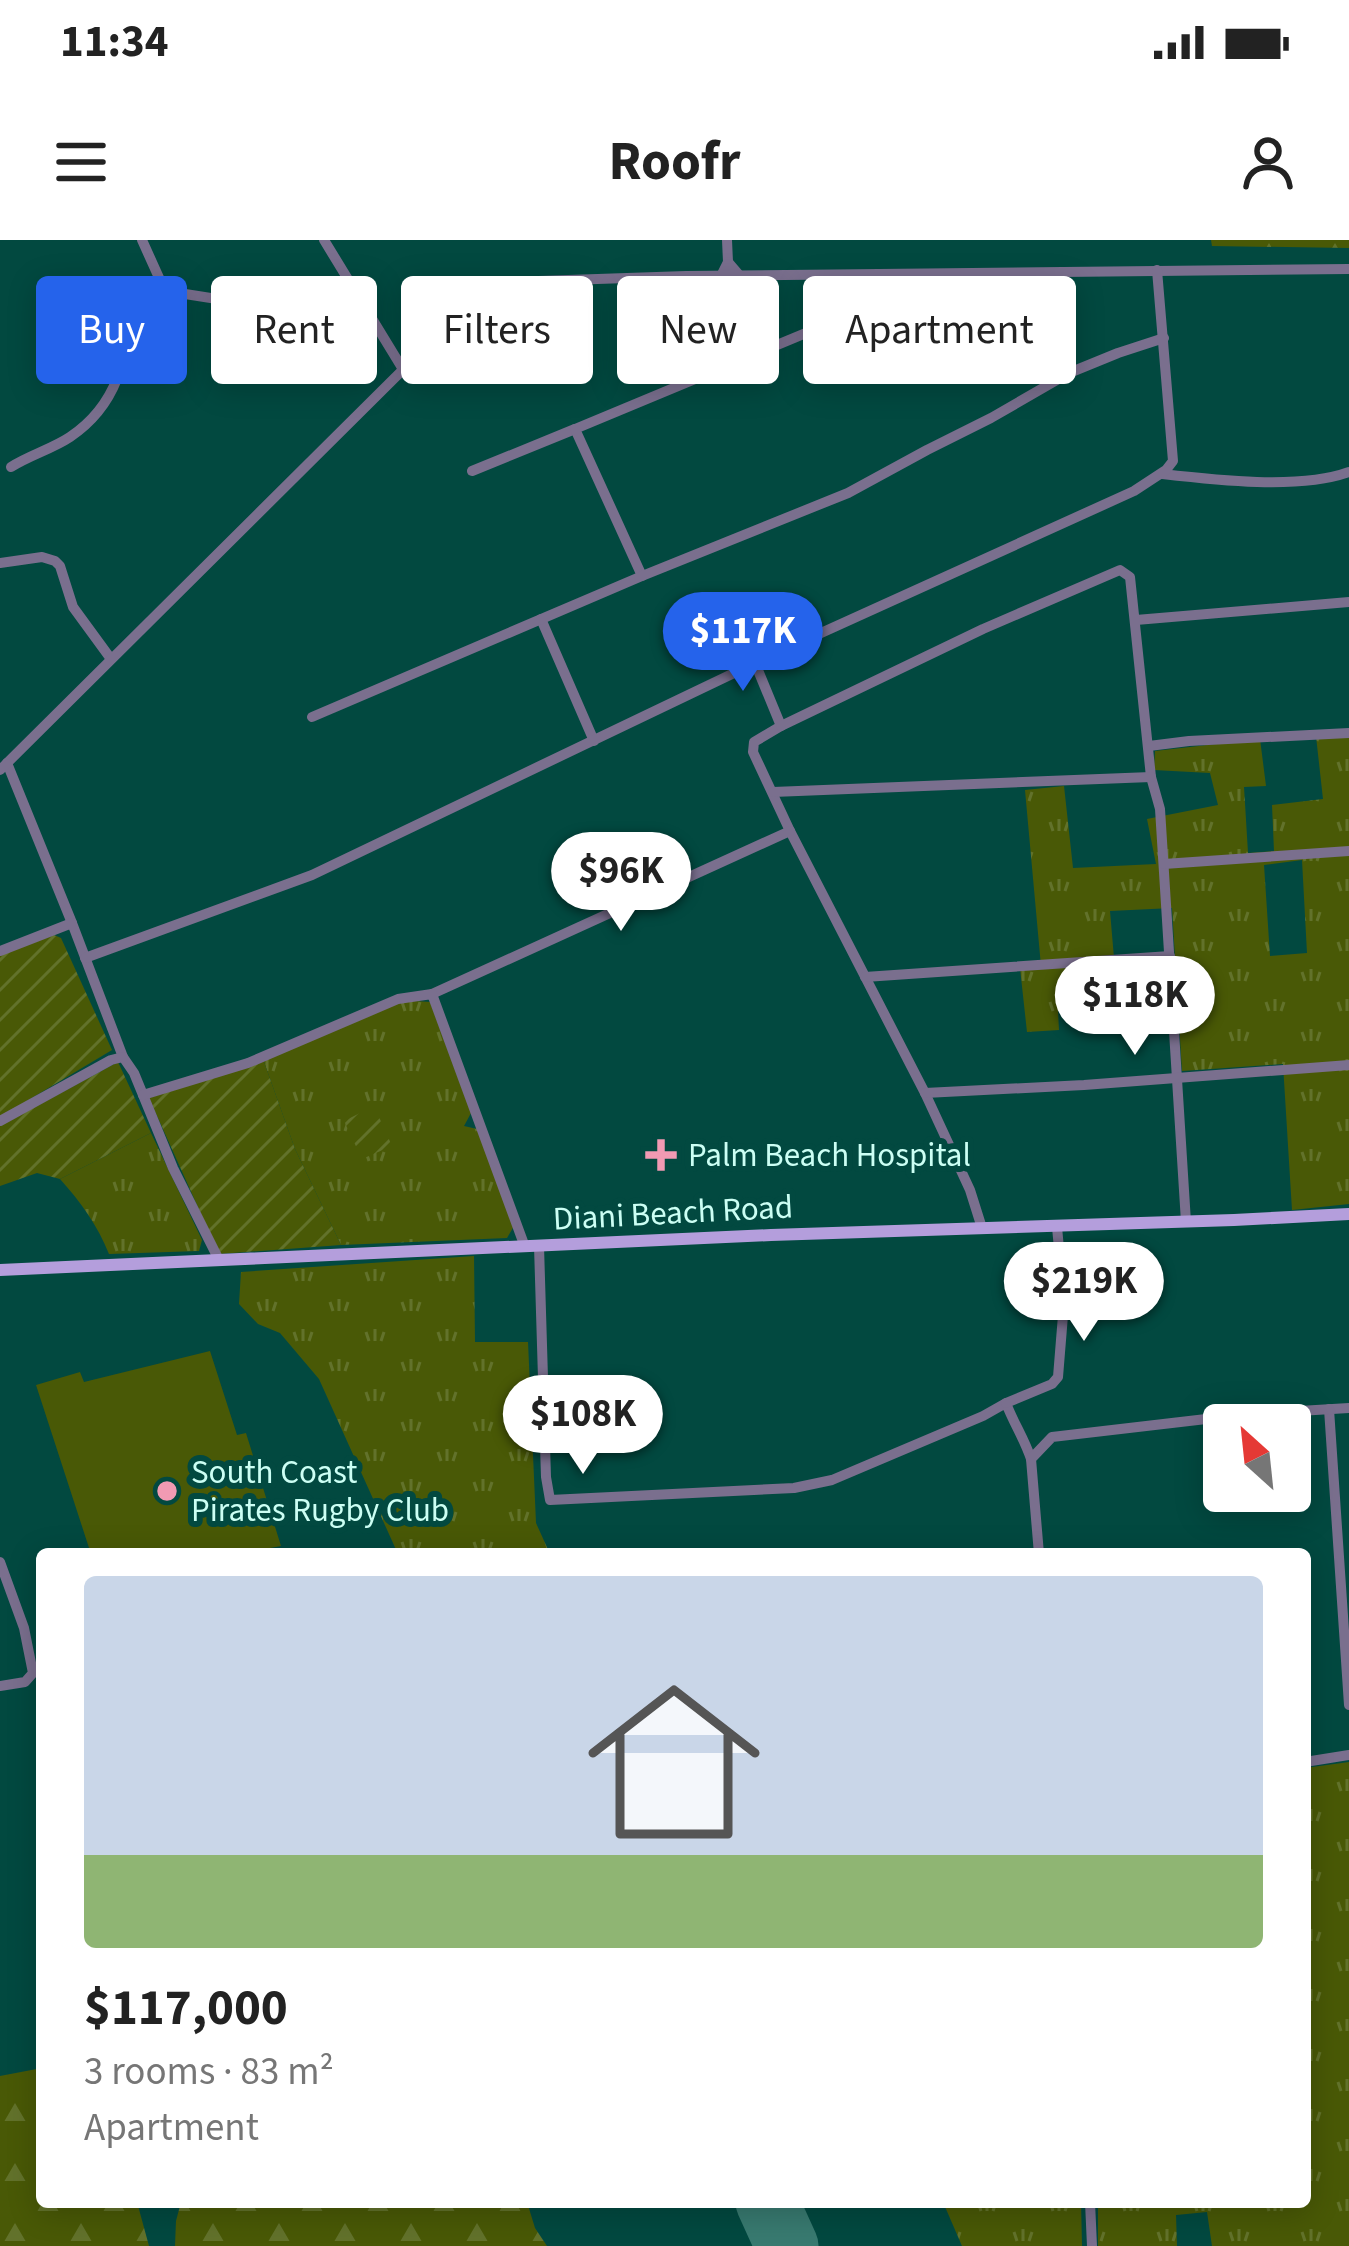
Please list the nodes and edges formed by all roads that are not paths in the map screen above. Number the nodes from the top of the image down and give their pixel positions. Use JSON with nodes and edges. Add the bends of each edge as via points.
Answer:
{"nodes":[{"id":1,"x":142,"y":240,"type":"edge"},
{"id":2,"x":324,"y":240,"type":"edge"},
{"id":3,"x":727,"y":240,"type":"edge"},
{"id":4,"x":728,"y":262,"type":"junction"},
{"id":5,"x":1349,"y":269,"type":"edge"},
{"id":6,"x":1157,"y":270,"type":"junction"},
{"id":7,"x":951,"y":273,"type":"junction"},
{"id":8,"x":877,"y":274,"type":"joint"},
{"id":9,"x":158,"y":276,"type":"edge"},
{"id":10,"x":348,"y":276,"type":"edge"},
{"id":11,"x":721,"y":276,"type":"edge"},
{"id":12,"x":740,"y":276,"type":"joint"},
{"id":13,"x":944,"y":276,"type":"edge"},
{"id":14,"x":377,"y":324,"type":"edge"},
{"id":15,"x":803,"y":334,"type":"edge"},
{"id":16,"x":1164,"y":338,"type":"junction"},
{"id":17,"x":401,"y":365,"type":"edge"},
{"id":18,"x":401,"y":373,"type":"edge"},
{"id":19,"x":116,"y":384,"type":"edge"},
{"id":20,"x":575,"y":429,"type":"junction"},
{"id":21,"x":11,"y":467,"type":"dead end"},
{"id":22,"x":472,"y":471,"type":"dead end"},
{"id":23,"x":1349,"y":472,"type":"edge"},
{"id":24,"x":1161,"y":473,"type":"junction"},
{"id":25,"x":0,"y":563,"type":"edge"},
{"id":26,"x":642,"y":576,"type":"junction"},
{"id":27,"x":1349,"y":602,"type":"edge"},
{"id":28,"x":541,"y":620,"type":"junction"},
{"id":29,"x":1136,"y":620,"type":"junction"},
{"id":30,"x":111,"y":659,"type":"junction"},
{"id":31,"x":754,"y":663,"type":"junction"},
{"id":32,"x":312,"y":717,"type":"dead end"},
{"id":33,"x":781,"y":726,"type":"junction"},
{"id":34,"x":1349,"y":734,"type":"edge"},
{"id":35,"x":594,"y":741,"type":"junction"},
{"id":36,"x":1149,"y":746,"type":"junction"},
{"id":37,"x":3,"y":767,"type":"edge"},
{"id":38,"x":1151,"y":777,"type":"junction"},
{"id":39,"x":773,"y":792,"type":"junction"},
{"id":40,"x":790,"y":831,"type":"junction"},
{"id":41,"x":1349,"y":851,"type":"edge"},
{"id":42,"x":1164,"y":864,"type":"junction"},
{"id":43,"x":72,"y":923,"type":"junction"},
{"id":44,"x":0,"y":951,"type":"edge"},
{"id":45,"x":1170,"y":956,"type":"junction"},
{"id":46,"x":86,"y":958,"type":"junction"},
{"id":47,"x":865,"y":977,"type":"junction"},
{"id":48,"x":432,"y":994,"type":"junction"},
{"id":49,"x":123,"y":1057,"type":"junction"},
{"id":50,"x":1349,"y":1064,"type":"edge"},
{"id":51,"x":1178,"y":1077,"type":"junction"},
{"id":52,"x":925,"y":1093,"type":"junction"},
{"id":53,"x":143,"y":1095,"type":"junction"},
{"id":54,"x":0,"y":1121,"type":"edge"},
{"id":55,"x":1349,"y":1214,"type":"edge"},
{"id":56,"x":1186,"y":1222,"type":"junction"},
{"id":57,"x":1057,"y":1227,"type":"junction"},
{"id":58,"x":982,"y":1228,"type":"junction"},
{"id":59,"x":532,"y":1246,"type":"junction"},
{"id":60,"x":219,"y":1260,"type":"junction"},
{"id":61,"x":0,"y":1270,"type":"edge"},
{"id":62,"x":1006,"y":1403,"type":"junction"},
{"id":63,"x":1349,"y":1408,"type":"edge"},
{"id":64,"x":1329,"y":1409,"type":"junction"},
{"id":65,"x":1023,"y":1434,"type":"junction"},
{"id":66,"x":1052,"y":1437,"type":"junction"},
{"id":67,"x":1031,"y":1459,"type":"junction"},
{"id":68,"x":1039,"y":1548,"type":"edge"},
{"id":69,"x":0,"y":1562,"type":"edge"},
{"id":70,"x":0,"y":1686,"type":"edge"},
{"id":71,"x":1349,"y":1705,"type":"edge"},
{"id":72,"x":1349,"y":1754,"type":"edge"},
{"id":73,"x":1311,"y":1761,"type":"edge"},
{"id":74,"x":1090,"y":2208,"type":"edge"},
{"id":75,"x":1092,"y":2246,"type":"edge"}],
"edges":[{"from":1,"to":9,"type":"street"},
{"from":2,"to":10,"type":"street"},
{"from":3,"to":4,"type":"street"},
{"from":4,"to":11,"type":"street"},
{"from":4,"to":12,"type":"street"},
{"from":5,"to":6,"type":"street"},
{"from":6,"to":7,"type":"street"},
{"from":6,"to":16,"type":"street"},
{"from":7,"to":8,"type":"street"},
{"from":7,"to":13,"type":"street"},
{"from":8,"to":12,"type":"street"},
{"from":14,"to":17,"type":"street"},
{"from":15,"to":20,"type":"street"},
{"from":16,"to":24,"type":"street","via":[[1173,461]]},
{"from":16,"to":26,"type":"street","via":[[1069,373],[848,494]]},
{"from":18,"to":30,"type":"street"},
{"from":19,"to":21,"type":"street","via":[[67,440]]},
{"from":20,"to":22,"type":"street"},
{"from":20,"to":26,"type":"street"},
{"from":23,"to":24,"type":"street","via":[[1301,481]]},
{"from":24,"to":31,"type":"street"},
{"from":25,"to":30,"type":"street","via":[[55,561],[73,607]]},
{"from":26,"to":28,"type":"street"},
{"from":27,"to":29,"type":"street"},
{"from":28,"to":32,"type":"street"},
{"from":28,"to":35,"type":"street"},
{"from":29,"to":33,"type":"street","via":[[1130,578],[1120,570]]},
{"from":29,"to":36,"type":"street"},
{"from":30,"to":37,"type":"street"},
{"from":31,"to":33,"type":"street"},
{"from":31,"to":35,"type":"street"},
{"from":33,"to":39,"type":"street","via":[[752,746]]},
{"from":34,"to":36,"type":"street"},
{"from":35,"to":46,"type":"street","via":[[312,875]]},
{"from":36,"to":38,"type":"street"},
{"from":37,"to":43,"type":"street"},
{"from":38,"to":39,"type":"street"},
{"from":38,"to":42,"type":"street"},
{"from":39,"to":40,"type":"street"},
{"from":40,"to":47,"type":"street"},
{"from":40,"to":48,"type":"street"},
{"from":41,"to":42,"type":"street"},
{"from":42,"to":45,"type":"street"},
{"from":43,"to":44,"type":"street"},
{"from":43,"to":46,"type":"street"},
{"from":45,"to":47,"type":"street"},
{"from":45,"to":51,"type":"street"},
{"from":46,"to":49,"type":"street"},
{"from":47,"to":52,"type":"street"},
{"from":48,"to":53,"type":"street","via":[[398,999],[248,1063]]},
{"from":48,"to":59,"type":"street"},
{"from":49,"to":53,"type":"street"},
{"from":49,"to":54,"type":"street"},
{"from":50,"to":51,"type":"street"},
{"from":51,"to":52,"type":"street"},
{"from":51,"to":56,"type":"street"},
{"from":52,"to":58,"type":"street"},
{"from":53,"to":60,"type":"street"},
{"from":55,"to":56,"type":"main road","name":"Diani Beach Road"},
{"from":56,"to":57,"type":"main road","name":"Diani Beach Road"},
{"from":57,"to":58,"type":"main road","name":"Diani Beach Road"},
{"from":57,"to":62,"type":"street","via":[[1064,1303],[1058,1377]]},
{"from":58,"to":59,"type":"main road","name":"Diani Beach Road"},
{"from":59,"to":60,"type":"main road","name":"Diani Beach Road"},
{"from":59,"to":62,"type":"street","via":[[550,1500],[832,1480]]},
{"from":60,"to":61,"type":"main road","name":"Diani Beach Road"},
{"from":62,"to":65,"type":"street"},
{"from":63,"to":64,"type":"street"},
{"from":64,"to":66,"type":"street"},
{"from":64,"to":71,"type":"street"},
{"from":65,"to":66,"type":"street"},
{"from":65,"to":67,"type":"street"},
{"from":66,"to":67,"type":"street"},
{"from":67,"to":68,"type":"street"},
{"from":69,"to":70,"type":"street","via":[[33,1673]]},
{"from":72,"to":73,"type":"street"},
{"from":74,"to":75,"type":"street"}]}
